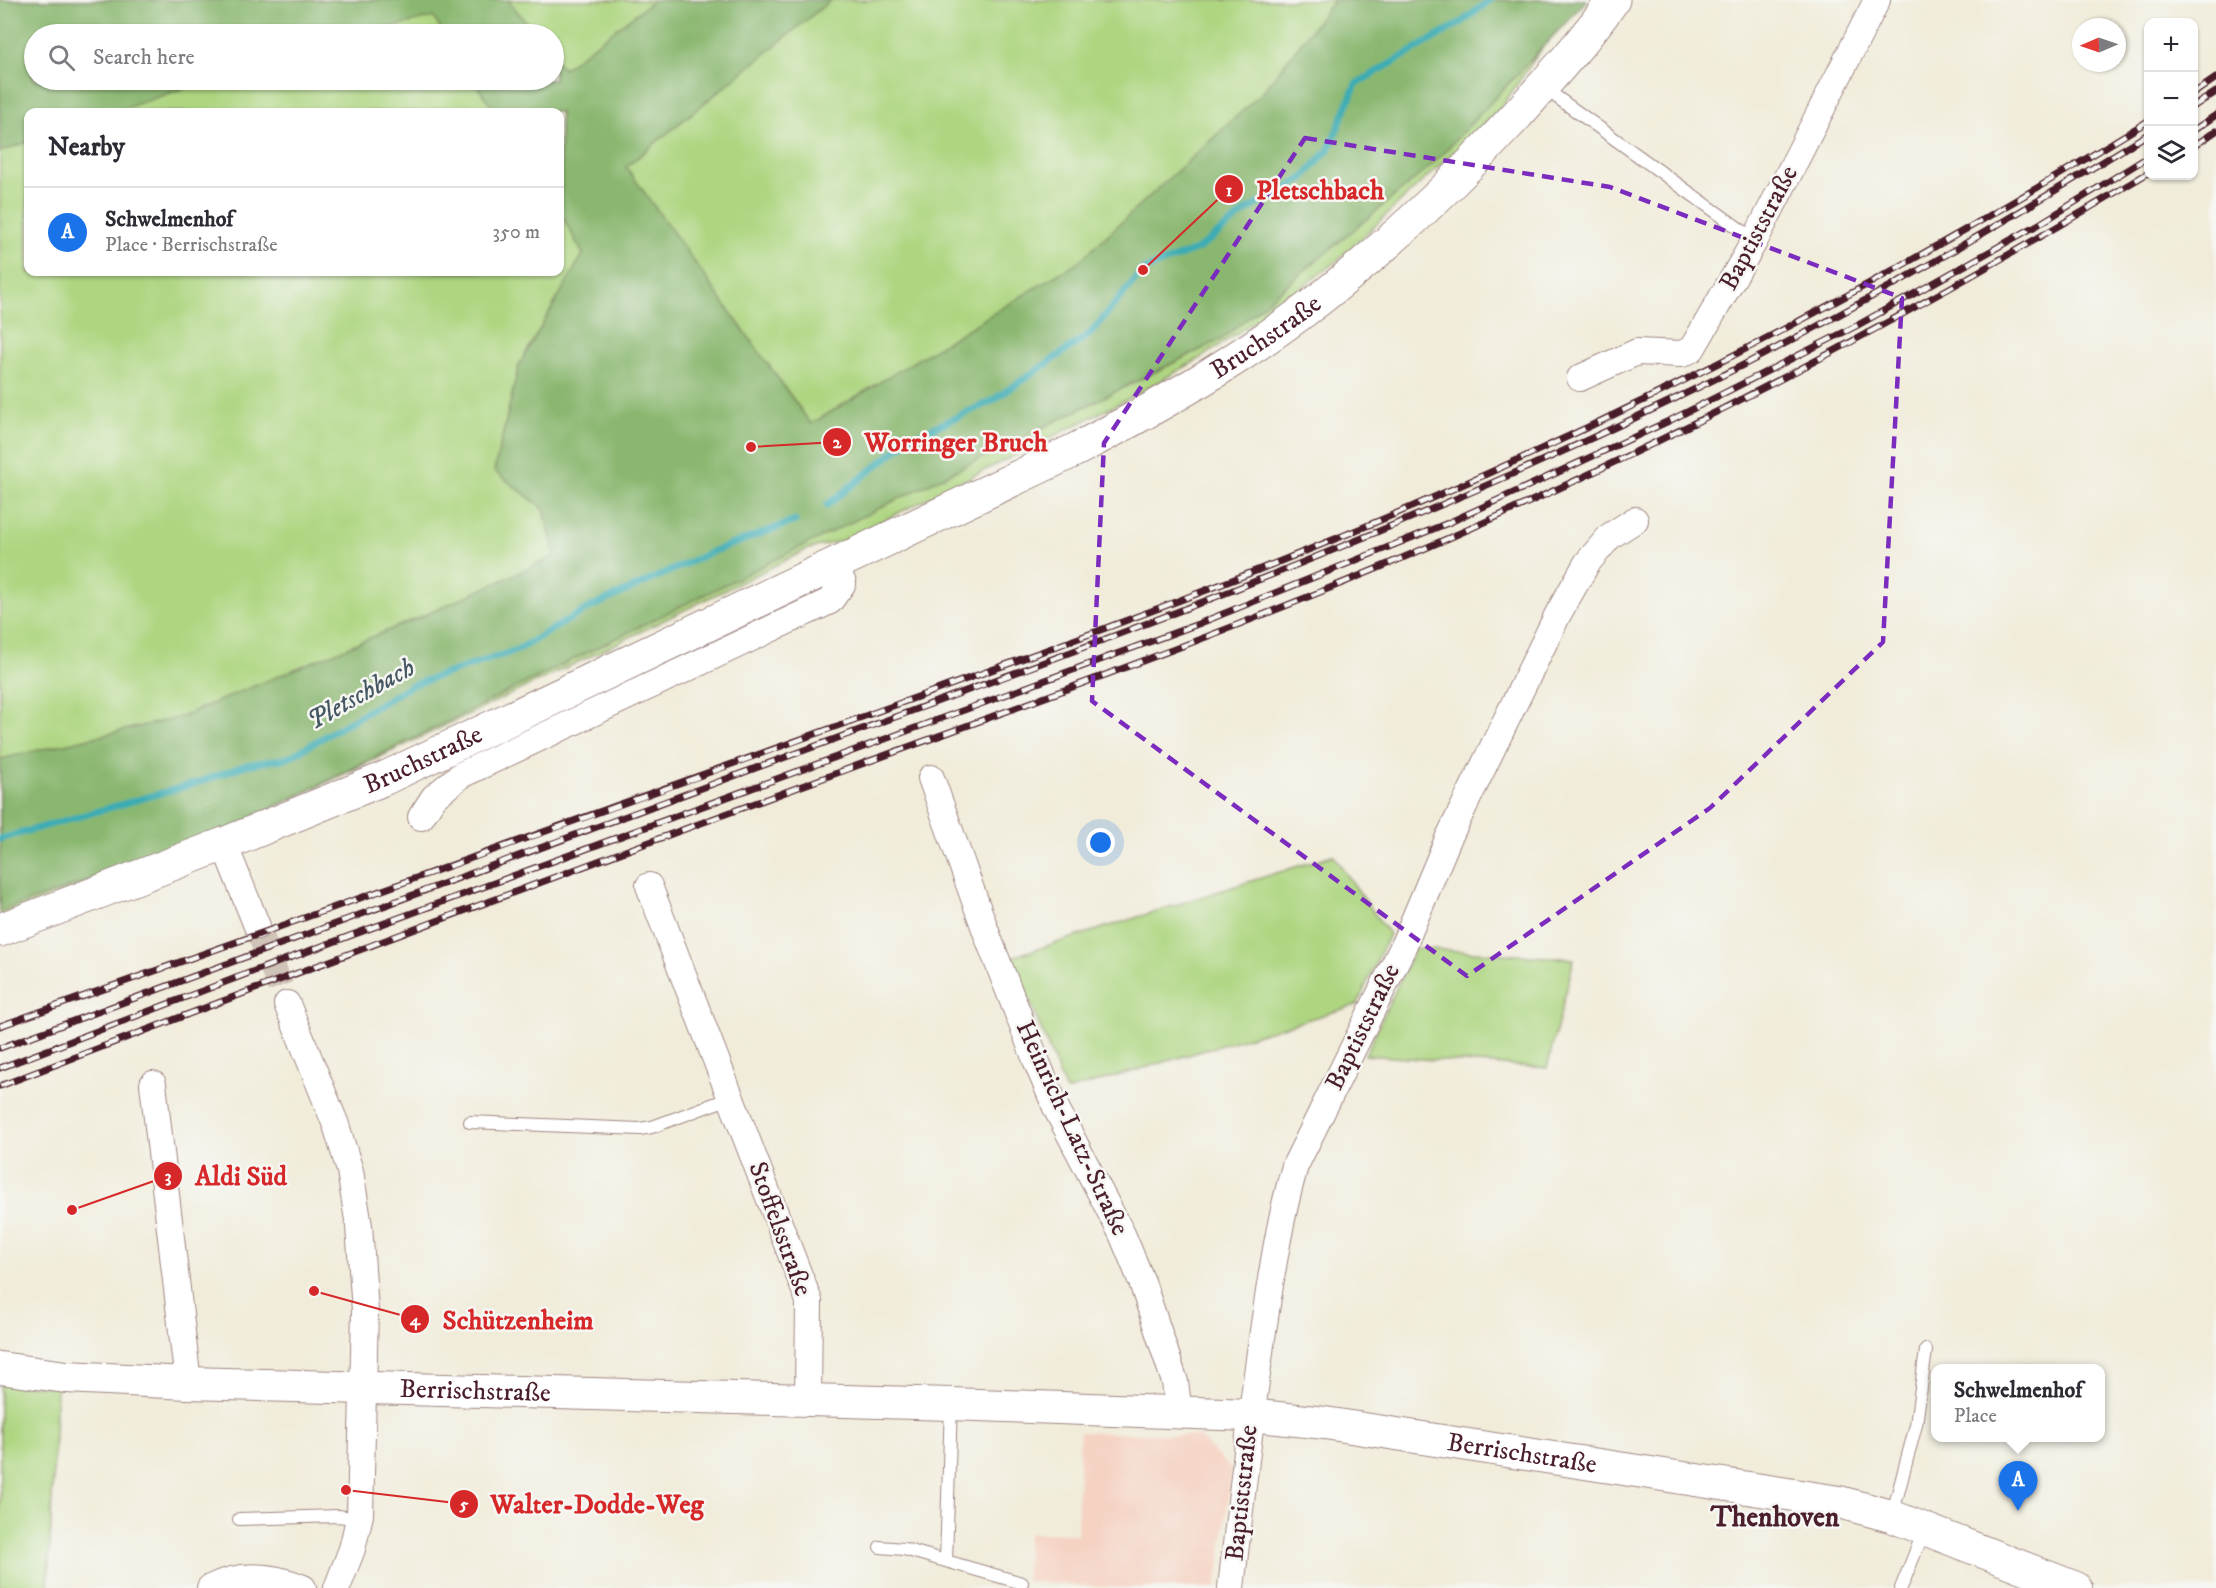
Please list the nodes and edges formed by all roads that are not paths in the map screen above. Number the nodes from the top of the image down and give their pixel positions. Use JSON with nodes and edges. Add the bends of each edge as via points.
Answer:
{"nodes":[{"id":1,"x":1613,"y":0,"type":"edge"},
{"id":2,"x":1877,"y":0,"type":"edge"},
{"id":3,"x":1542,"y":87,"type":"junction"},
{"id":4,"x":1755,"y":240,"type":"junction"},
{"id":5,"x":1580,"y":378,"type":"dead end"},
{"id":6,"x":1635,"y":520,"type":"dead end"},
{"id":7,"x":834,"y":564,"type":"junction"},
{"id":8,"x":931,"y":778,"type":"dead end"},
{"id":9,"x":421,"y":817,"type":"dead end"},
{"id":10,"x":224,"y":844,"type":"junction"},
{"id":11,"x":649,"y":886,"type":"dead end"},
{"id":12,"x":257,"y":926,"type":"tunnel mouth"},
{"id":13,"x":0,"y":930,"type":"edge"},
{"id":14,"x":287,"y":1004,"type":"tunnel mouth"},
{"id":15,"x":153,"y":1084,"type":"dead end"},
{"id":16,"x":730,"y":1098,"type":"junction"},
{"id":17,"x":470,"y":1122,"type":"dead end"},
{"id":18,"x":1926,"y":1350,"type":"dead end"},
{"id":19,"x":0,"y":1368,"type":"edge"},
{"id":20,"x":188,"y":1383,"type":"junction"},
{"id":21,"x":365,"y":1388,"type":"junction"},
{"id":22,"x":808,"y":1400,"type":"junction"},
{"id":23,"x":951,"y":1404,"type":"junction"},
{"id":24,"x":1179,"y":1413,"type":"junction"},
{"id":25,"x":1250,"y":1415,"type":"junction"},
{"id":26,"x":1892,"y":1517,"type":"junction"},
{"id":27,"x":239,"y":1519,"type":"dead end"},
{"id":28,"x":360,"y":1519,"type":"junction"},
{"id":29,"x":1925,"y":1530,"type":"junction"},
{"id":30,"x":880,"y":1547,"type":"dead end"},
{"id":31,"x":946,"y":1561,"type":"junction"},
{"id":32,"x":1022,"y":1583,"type":"dead end"},
{"id":33,"x":210,"y":1588,"type":"edge"},
{"id":34,"x":303,"y":1588,"type":"edge"},
{"id":35,"x":337,"y":1588,"type":"edge"},
{"id":36,"x":1231,"y":1588,"type":"edge"},
{"id":37,"x":1901,"y":1588,"type":"edge"},
{"id":38,"x":2076,"y":1588,"type":"edge"}],
"edges":[{"from":1,"to":3,"type":"main road","name":"Bruchstraße"},
{"from":2,"to":4,"type":"street","name":"Baptiststraße"},
{"from":3,"to":4,"type":"lane"},
{"from":3,"to":7,"type":"main road","name":"Bruchstraße","via":[[1437,198],[1388,243],[1335,288],[1227,364],[1152,410],[1075,450]]},
{"from":4,"to":5,"type":"street","name":"Baptiststraße","via":[[1692,349],[1682,354],[1637,352]]},
{"from":6,"to":25,"type":"street","name":"Baptiststraße","via":[[1610,536],[1587,563],[1558,614],[1449,839],[1402,949],[1295,1166],[1275,1253]]},
{"from":7,"to":9,"type":"street","name":"Bruchstraße","via":[[843,583],[830,601],[461,775],[435,797]]},
{"from":7,"to":10,"type":"main road","name":"Bruchstraße","via":[[382,779]]},
{"from":8,"to":24,"type":"street","name":"Heinrich-Latz-Straße","via":[[1038,1065],[1142,1282],[1175,1382]]},
{"from":10,"to":12,"type":"street"},
{"from":10,"to":13,"type":"main road","name":"Bruchstraße"},
{"from":11,"to":16,"type":"street","name":"Stoffelsstraße"},
{"from":14,"to":21,"type":"street","via":[[336,1125],[350,1171],[359,1226],[365,1311]]},
{"from":15,"to":20,"type":"street"},
{"from":16,"to":17,"type":"lane","via":[[640,1129]]},
{"from":16,"to":22,"type":"street","name":"Stoffelsstraße","via":[[809,1301]]},
{"from":18,"to":26,"type":"lane","via":[[1916,1425]]},
{"from":19,"to":20,"type":"street","name":"Berrischstraße","via":[[66,1377]]},
{"from":20,"to":21,"type":"street","name":"Berrischstraße"},
{"from":21,"to":22,"type":"street","name":"Berrischstraße"},
{"from":21,"to":28,"type":"street"},
{"from":22,"to":23,"type":"street","name":"Berrischstraße"},
{"from":23,"to":24,"type":"street","name":"Berrischstraße"},
{"from":23,"to":31,"type":"lane"},
{"from":24,"to":25,"type":"street","name":"Berrischstraße"},
{"from":25,"to":26,"type":"street","name":"Berrischstraße","via":[[1743,1486],[1839,1502]]},
{"from":25,"to":36,"type":"street","name":"Baptiststraße"},
{"from":26,"to":29,"type":"street","name":"Berrischstraße"},
{"from":27,"to":28,"type":"lane"},
{"from":28,"to":35,"type":"street"},
{"from":29,"to":37,"type":"lane"},
{"from":29,"to":38,"type":"street","name":"Berrischstraße"},
{"from":30,"to":31,"type":"lane","via":[[904,1549]]},
{"from":31,"to":32,"type":"lane"},
{"from":33,"to":34,"type":"street","via":[[240,1577],[266,1577]]}]}
